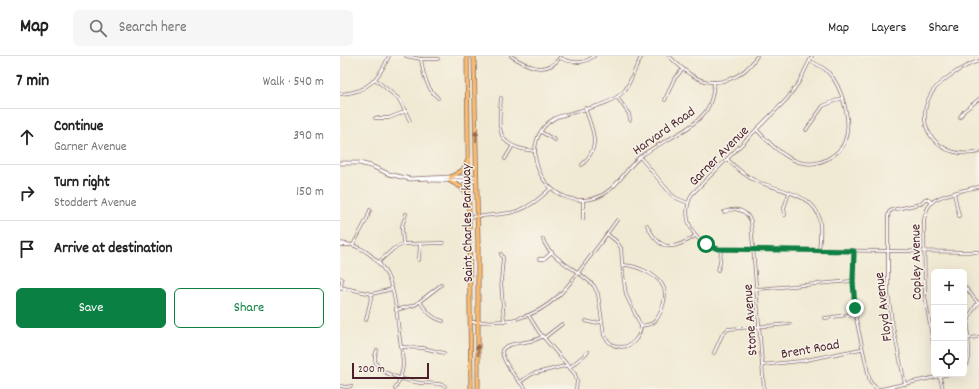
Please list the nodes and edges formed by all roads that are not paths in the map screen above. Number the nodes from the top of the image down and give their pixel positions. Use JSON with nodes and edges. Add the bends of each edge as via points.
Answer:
{"nodes":[{"id":1,"x":389,"y":56,"type":"edge"},
{"id":2,"x":406,"y":56,"type":"edge"},
{"id":3,"x":467,"y":56,"type":"edge"},
{"id":4,"x":474,"y":56,"type":"edge"},
{"id":5,"x":511,"y":56,"type":"edge"},
{"id":6,"x":518,"y":56,"type":"edge"},
{"id":7,"x":594,"y":56,"type":"edge"},
{"id":8,"x":642,"y":56,"type":"edge"},
{"id":9,"x":669,"y":56,"type":"edge"},
{"id":10,"x":757,"y":56,"type":"edge"},
{"id":11,"x":812,"y":56,"type":"edge"},
{"id":12,"x":560,"y":57,"type":"edge"},
{"id":13,"x":421,"y":58,"type":"junction"},
{"id":14,"x":438,"y":59,"type":"dead end"},
{"id":15,"x":516,"y":59,"type":"junction"},
{"id":16,"x":810,"y":61,"type":"junction"},
{"id":17,"x":979,"y":61,"type":"edge"},
{"id":18,"x":683,"y":69,"type":"junction"},
{"id":19,"x":376,"y":80,"type":"junction"},
{"id":20,"x":714,"y":82,"type":"junction"},
{"id":21,"x":340,"y":94,"type":"edge"},
{"id":22,"x":617,"y":97,"type":"junction"},
{"id":23,"x":438,"y":98,"type":"dead end"},
{"id":24,"x":501,"y":98,"type":"dead end"},
{"id":25,"x":842,"y":98,"type":"junction"},
{"id":26,"x":979,"y":99,"type":"edge"},
{"id":27,"x":665,"y":100,"type":"dead end"},
{"id":28,"x":585,"y":108,"type":"junction"},
{"id":29,"x":406,"y":111,"type":"junction"},
{"id":30,"x":960,"y":117,"type":"dead end"},
{"id":31,"x":375,"y":118,"type":"dead end"},
{"id":32,"x":630,"y":120,"type":"dead end"},
{"id":33,"x":410,"y":121,"type":"dead end"},
{"id":34,"x":757,"y":130,"type":"junction"},
{"id":35,"x":806,"y":130,"type":"dead end"},
{"id":36,"x":541,"y":132,"type":"junction"},
{"id":37,"x":555,"y":140,"type":"dead end"},
{"id":38,"x":512,"y":147,"type":"junction"},
{"id":39,"x":535,"y":151,"type":"junction"},
{"id":40,"x":979,"y":152,"type":"edge"},
{"id":41,"x":469,"y":157,"type":"junction"},
{"id":42,"x":640,"y":157,"type":"junction"},
{"id":43,"x":505,"y":159,"type":"dead end"},
{"id":44,"x":727,"y":159,"type":"junction"},
{"id":45,"x":340,"y":163,"type":"edge"},
{"id":46,"x":582,"y":165,"type":"dead end"},
{"id":47,"x":451,"y":177,"type":"junction"},
{"id":48,"x":420,"y":179,"type":"junction"},
{"id":49,"x":469,"y":179,"type":"junction"},
{"id":50,"x":476,"y":179,"type":"junction"},
{"id":51,"x":450,"y":181,"type":"junction"},
{"id":52,"x":979,"y":187,"type":"edge"},
{"id":53,"x":551,"y":188,"type":"junction"},
{"id":54,"x":790,"y":193,"type":"junction"},
{"id":55,"x":954,"y":193,"type":"junction"},
{"id":56,"x":469,"y":198,"type":"junction"},
{"id":57,"x":583,"y":200,"type":"junction"},
{"id":58,"x":931,"y":202,"type":"junction"},
{"id":59,"x":688,"y":203,"type":"junction"},
{"id":60,"x":370,"y":210,"type":"dead end"},
{"id":61,"x":724,"y":212,"type":"dead end"},
{"id":62,"x":406,"y":214,"type":"dead end"},
{"id":63,"x":785,"y":215,"type":"dead end"},
{"id":64,"x":477,"y":216,"type":"junction"},
{"id":65,"x":959,"y":216,"type":"dead end"},
{"id":66,"x":469,"y":217,"type":"junction"},
{"id":67,"x":583,"y":219,"type":"dead end"},
{"id":68,"x":617,"y":220,"type":"dead end"},
{"id":69,"x":648,"y":225,"type":"dead end"},
{"id":70,"x":607,"y":234,"type":"junction"},
{"id":71,"x":695,"y":235,"type":"junction"},
{"id":72,"x":543,"y":239,"type":"dead end"},
{"id":73,"x":443,"y":243,"type":"dead end"},
{"id":74,"x":340,"y":244,"type":"edge"},
{"id":75,"x":403,"y":244,"type":"junction"},
{"id":76,"x":420,"y":244,"type":"junction"},
{"id":77,"x":352,"y":245,"type":"junction"},
{"id":78,"x":721,"y":249,"type":"junction"},
{"id":79,"x":753,"y":250,"type":"junction"},
{"id":80,"x":819,"y":251,"type":"junction"},
{"id":81,"x":854,"y":251,"type":"junction"},
{"id":82,"x":887,"y":251,"type":"junction"},
{"id":83,"x":923,"y":251,"type":"junction"},
{"id":84,"x":552,"y":252,"type":"junction"},
{"id":85,"x":979,"y":252,"type":"edge"},
{"id":86,"x":501,"y":254,"type":"dead end"},
{"id":87,"x":539,"y":259,"type":"dead end"},
{"id":88,"x":419,"y":260,"type":"dead end"},
{"id":89,"x":379,"y":262,"type":"junction"},
{"id":90,"x":623,"y":265,"type":"junction"},
{"id":91,"x":718,"y":270,"type":"dead end"},
{"id":92,"x":578,"y":274,"type":"junction"},
{"id":93,"x":340,"y":278,"type":"edge"},
{"id":94,"x":853,"y":281,"type":"junction"},
{"id":95,"x":441,"y":285,"type":"dead end"},
{"id":96,"x":340,"y":287,"type":"edge"},
{"id":97,"x":392,"y":289,"type":"junction"},
{"id":98,"x":756,"y":289,"type":"junction"},
{"id":99,"x":967,"y":289,"type":"edge"},
{"id":100,"x":372,"y":294,"type":"junction"},
{"id":101,"x":420,"y":302,"type":"junction"},
{"id":102,"x":978,"y":302,"type":"edge"},
{"id":103,"x":396,"y":310,"type":"junction"},
{"id":104,"x":855,"y":314,"type":"junction"},
{"id":105,"x":529,"y":316,"type":"junction"},
{"id":106,"x":825,"y":318,"type":"dead end"},
{"id":107,"x":366,"y":320,"type":"dead end"},
{"id":108,"x":443,"y":320,"type":"dead end"},
{"id":109,"x":504,"y":321,"type":"junction"},
{"id":110,"x":586,"y":321,"type":"dead end"},
{"id":111,"x":470,"y":322,"type":"junction"},
{"id":112,"x":478,"y":322,"type":"junction"},
{"id":113,"x":601,"y":322,"type":"junction"},
{"id":114,"x":562,"y":324,"type":"dead end"},
{"id":115,"x":790,"y":324,"type":"dead end"},
{"id":116,"x":641,"y":326,"type":"junction"},
{"id":117,"x":759,"y":326,"type":"junction"},
{"id":118,"x":543,"y":337,"type":"junction"},
{"id":119,"x":979,"y":337,"type":"edge"},
{"id":120,"x":969,"y":338,"type":"junction"},
{"id":121,"x":933,"y":341,"type":"edge"},
{"id":122,"x":401,"y":347,"type":"junction"},
{"id":123,"x":862,"y":349,"type":"junction"},
{"id":124,"x":377,"y":350,"type":"dead end"},
{"id":125,"x":588,"y":352,"type":"dead end"},
{"id":126,"x":444,"y":353,"type":"dead end"},
{"id":127,"x":714,"y":353,"type":"dead end"},
{"id":128,"x":762,"y":365,"type":"junction"},
{"id":129,"x":967,"y":365,"type":"edge"},
{"id":130,"x":569,"y":366,"type":"junction"},
{"id":131,"x":932,"y":377,"type":"edge"},
{"id":132,"x":940,"y":377,"type":"edge"},
{"id":133,"x":400,"y":378,"type":"junction"},
{"id":134,"x":520,"y":382,"type":"junction"},
{"id":135,"x":905,"y":384,"type":"junction"},
{"id":136,"x":340,"y":386,"type":"edge"},
{"id":137,"x":351,"y":386,"type":"dead end"},
{"id":138,"x":445,"y":386,"type":"dead end"},
{"id":139,"x":395,"y":389,"type":"edge"},
{"id":140,"x":471,"y":389,"type":"edge"},
{"id":141,"x":478,"y":389,"type":"edge"},
{"id":142,"x":526,"y":389,"type":"edge"},
{"id":143,"x":576,"y":389,"type":"edge"},
{"id":144,"x":764,"y":389,"type":"edge"},
{"id":145,"x":943,"y":389,"type":"edge"}],
"edges":[{"from":1,"to":19,"type":"street"},
{"from":2,"to":13,"type":"street"},
{"from":3,"to":41,"type":"main road","name":"Saint Charles Parkway"},
{"from":50,"to":4,"type":"main road","name":"Saint Charles Parkway","one_way":true},
{"from":5,"to":15,"type":"street"},
{"from":6,"to":15,"type":"street"},
{"from":7,"to":12,"type":"street","via":[[577,63]]},
{"from":8,"to":22,"type":"street","name":"Harvard Road","via":[[627,86]]},
{"from":9,"to":18,"type":"street"},
{"from":10,"to":20,"type":"street","via":[[739,75]]},
{"from":11,"to":16,"type":"street","name":"Garner Avenue"},
{"from":12,"to":15,"type":"street","via":[[552,65],[541,68],[533,68]]},
{"from":13,"to":14,"type":"street"},
{"from":13,"to":23,"type":"street","via":[[427,84]]},
{"from":16,"to":25,"type":"street","via":[[831,75],[838,85]]},
{"from":16,"to":34,"type":"street","name":"Garner Avenue","via":[[792,93]]},
{"from":17,"to":40,"type":"street","via":[[961,69],[936,87],[925,112],[928,131],[939,145],[956,154]]},
{"from":18,"to":20,"type":"street","via":[[698,79]]},
{"from":18,"to":27,"type":"street","via":[[672,82]]},
{"from":19,"to":21,"type":"street","via":[[355,92]]},
{"from":19,"to":29,"type":"street","via":[[396,95]]},
{"from":20,"to":42,"type":"street","name":"Harvard Road","via":[[711,102],[702,115],[679,134]]},
{"from":22,"to":28,"type":"street","name":"Harvard Road"},
{"from":22,"to":32,"type":"street","via":[[629,114]]},
{"from":24,"to":38,"type":"street","via":[[501,133]]},
{"from":25,"to":34,"type":"street","via":[[848,123],[846,140],[839,150],[823,161],[804,164],[792,159],[772,146]]},
{"from":25,"to":35,"type":"street","via":[[823,106]]},
{"from":26,"to":30,"type":"street"},
{"from":28,"to":36,"type":"street","name":"Harvard Road","via":[[555,118]]},
{"from":28,"to":46,"type":"street","via":[[595,146],[592,154]]},
{"from":29,"to":31,"type":"street","via":[[389,118]]},
{"from":29,"to":33,"type":"street"},
{"from":34,"to":44,"type":"street","name":"Garner Avenue"},
{"from":36,"to":37,"type":"street"},
{"from":36,"to":39,"type":"street","name":"Harvard Road"},
{"from":38,"to":39,"type":"street"},
{"from":38,"to":43,"type":"street"},
{"from":39,"to":53,"type":"street","name":"Harvard Road","via":[[540,174]]},
{"from":41,"to":47,"type":"main road","via":[[463,170]]},
{"from":41,"to":49,"type":"main road","name":"Saint Charles Parkway"},
{"from":42,"to":57,"type":"street","name":"Harvard Road","via":[[608,191],[597,198]]},
{"from":42,"to":59,"type":"street","via":[[671,194]]},
{"from":44,"to":54,"type":"street","via":[[750,178]]},
{"from":44,"to":59,"type":"street","name":"Garner Avenue","via":[[695,190]]},
{"from":45,"to":48,"type":"street","via":[[359,163],[395,176]]},
{"from":47,"to":48,"type":"street"},
{"from":47,"to":49,"type":"street"},
{"from":48,"to":51,"type":"street"},
{"from":49,"to":50,"type":"street"},
{"from":49,"to":51,"type":"street"},
{"from":49,"to":56,"type":"main road","name":"Saint Charles Parkway"},
{"from":50,"to":64,"type":"main road","name":"Saint Charles Parkway"},
{"from":51,"to":56,"type":"main road","via":[[461,187]]},
{"from":52,"to":55,"type":"street"},
{"from":53,"to":57,"type":"street","name":"Harvard Road","via":[[568,198]]},
{"from":53,"to":64,"type":"street","via":[[520,211],[504,215]]},
{"from":54,"to":63,"type":"street","via":[[784,208]]},
{"from":54,"to":80,"type":"street","via":[[806,200],[817,212],[820,222]]},
{"from":55,"to":58,"type":"street"},
{"from":55,"to":65,"type":"street"},
{"from":56,"to":66,"type":"main road","name":"Saint Charles Parkway"},
{"from":57,"to":67,"type":"street"},
{"from":58,"to":82,"type":"street","name":"Floyd Avenue","via":[[926,199],[919,204],[890,212]]},
{"from":58,"to":83,"type":"street","name":"Copley Avenue","via":[[926,209],[924,220]]},
{"from":59,"to":71,"type":"street","name":"Garner Avenue","via":[[688,220]]},
{"from":60,"to":77,"type":"street"},
{"from":61,"to":79,"type":"street","name":"Stone Avenue","via":[[736,209],[748,216],[752,226]]},
{"from":62,"to":75,"type":"street","via":[[402,226]]},
{"from":64,"to":66,"type":"street"},
{"from":64,"to":112,"type":"main road","name":"Saint Charles Parkway"},
{"from":66,"to":111,"type":"main road","name":"Saint Charles Parkway"},
{"from":68,"to":70,"type":"street"},
{"from":69,"to":71,"type":"street","via":[[656,239],[666,246],[679,245]]},
{"from":70,"to":90,"type":"street","via":[[621,248]]},
{"from":70,"to":92,"type":"street"},
{"from":71,"to":78,"type":"street","via":[[708,246]]},
{"from":72,"to":84,"type":"street"},
{"from":73,"to":76,"type":"street"},
{"from":74,"to":77,"type":"street"},
{"from":75,"to":76,"type":"street"},
{"from":75,"to":89,"type":"street"},
{"from":76,"to":88,"type":"street"},
{"from":77,"to":89,"type":"street"},
{"from":78,"to":79,"type":"street"},
{"from":78,"to":91,"type":"street"},
{"from":79,"to":80,"type":"street"},
{"from":79,"to":98,"type":"street","name":"Stone Avenue"},
{"from":80,"to":81,"type":"street"},
{"from":81,"to":82,"type":"street"},
{"from":81,"to":94,"type":"street"},
{"from":82,"to":83,"type":"street"},
{"from":82,"to":135,"type":"street","name":"Floyd Avenue","via":[[892,322]]},
{"from":83,"to":85,"type":"street"},
{"from":83,"to":121,"type":"street","name":"Copley Avenue","via":[[925,296]]},
{"from":84,"to":87,"type":"street","via":[[544,259]]},
{"from":84,"to":92,"type":"street"},
{"from":86,"to":109,"type":"street","via":[[503,258],[500,277]]},
{"from":89,"to":97,"type":"street"},
{"from":90,"to":116,"type":"street","via":[[626,295]]},
{"from":90,"to":116,"type":"street","via":[[633,266],[655,277],[665,290],[664,302],[657,319],[651,324]]},
{"from":92,"to":105,"type":"street","via":[[557,298]]},
{"from":92,"to":113,"type":"street","via":[[591,282],[597,291]]},
{"from":93,"to":96,"type":"street"},
{"from":94,"to":98,"type":"street"},
{"from":94,"to":104,"type":"street"},
{"from":95,"to":101,"type":"street"},
{"from":96,"to":100,"type":"street"},
{"from":97,"to":100,"type":"street"},
{"from":97,"to":103,"type":"street"},
{"from":98,"to":117,"type":"street","name":"Stone Avenue"},
{"from":99,"to":102,"type":"street"},
{"from":100,"to":107,"type":"street"},
{"from":101,"to":103,"type":"street"},
{"from":101,"to":108,"type":"street","via":[[431,316]]},
{"from":102,"to":120,"type":"street","via":[[969,317]]},
{"from":103,"to":122,"type":"street"},
{"from":104,"to":106,"type":"street"},
{"from":104,"to":123,"type":"street"},
{"from":105,"to":109,"type":"street"},
{"from":105,"to":118,"type":"street"},
{"from":109,"to":112,"type":"street"},
{"from":110,"to":113,"type":"street"},
{"from":111,"to":112,"type":"street"},
{"from":111,"to":140,"type":"main road","name":"Saint Charles Parkway"},
{"from":141,"to":112,"type":"main road","name":"Saint Charles Parkway","one_way":true},
{"from":113,"to":116,"type":"street","via":[[605,338],[613,345],[620,346],[635,341]]},
{"from":114,"to":118,"type":"street"},
{"from":115,"to":117,"type":"street"},
{"from":117,"to":127,"type":"street","via":[[728,329],[722,334]]},
{"from":117,"to":128,"type":"street","name":"Stone Avenue"},
{"from":118,"to":130,"type":"street"},
{"from":118,"to":134,"type":"street","via":[[506,346],[502,350],[504,359]]},
{"from":119,"to":120,"type":"street"},
{"from":120,"to":129,"type":"street","via":[[971,356]]},
{"from":122,"to":126,"type":"street","via":[[423,348]]},
{"from":122,"to":133,"type":"street","via":[[403,364]]},
{"from":123,"to":128,"type":"street","name":"Brent Road","via":[[801,361]]},
{"from":123,"to":135,"type":"street","via":[[868,378],[874,386],[881,389]]},
{"from":124,"to":133,"type":"street","via":[[375,359],[378,368]]},
{"from":125,"to":130,"type":"street"},
{"from":128,"to":144,"type":"street","name":"Stone Avenue"},
{"from":130,"to":134,"type":"street","via":[[532,374]]},
{"from":130,"to":143,"type":"street","via":[[577,378]]},
{"from":131,"to":135,"type":"street"},
{"from":132,"to":145,"type":"street"},
{"from":133,"to":138,"type":"street"},
{"from":133,"to":139,"type":"street"},
{"from":134,"to":142,"type":"street"},
{"from":136,"to":137,"type":"street"}]}
